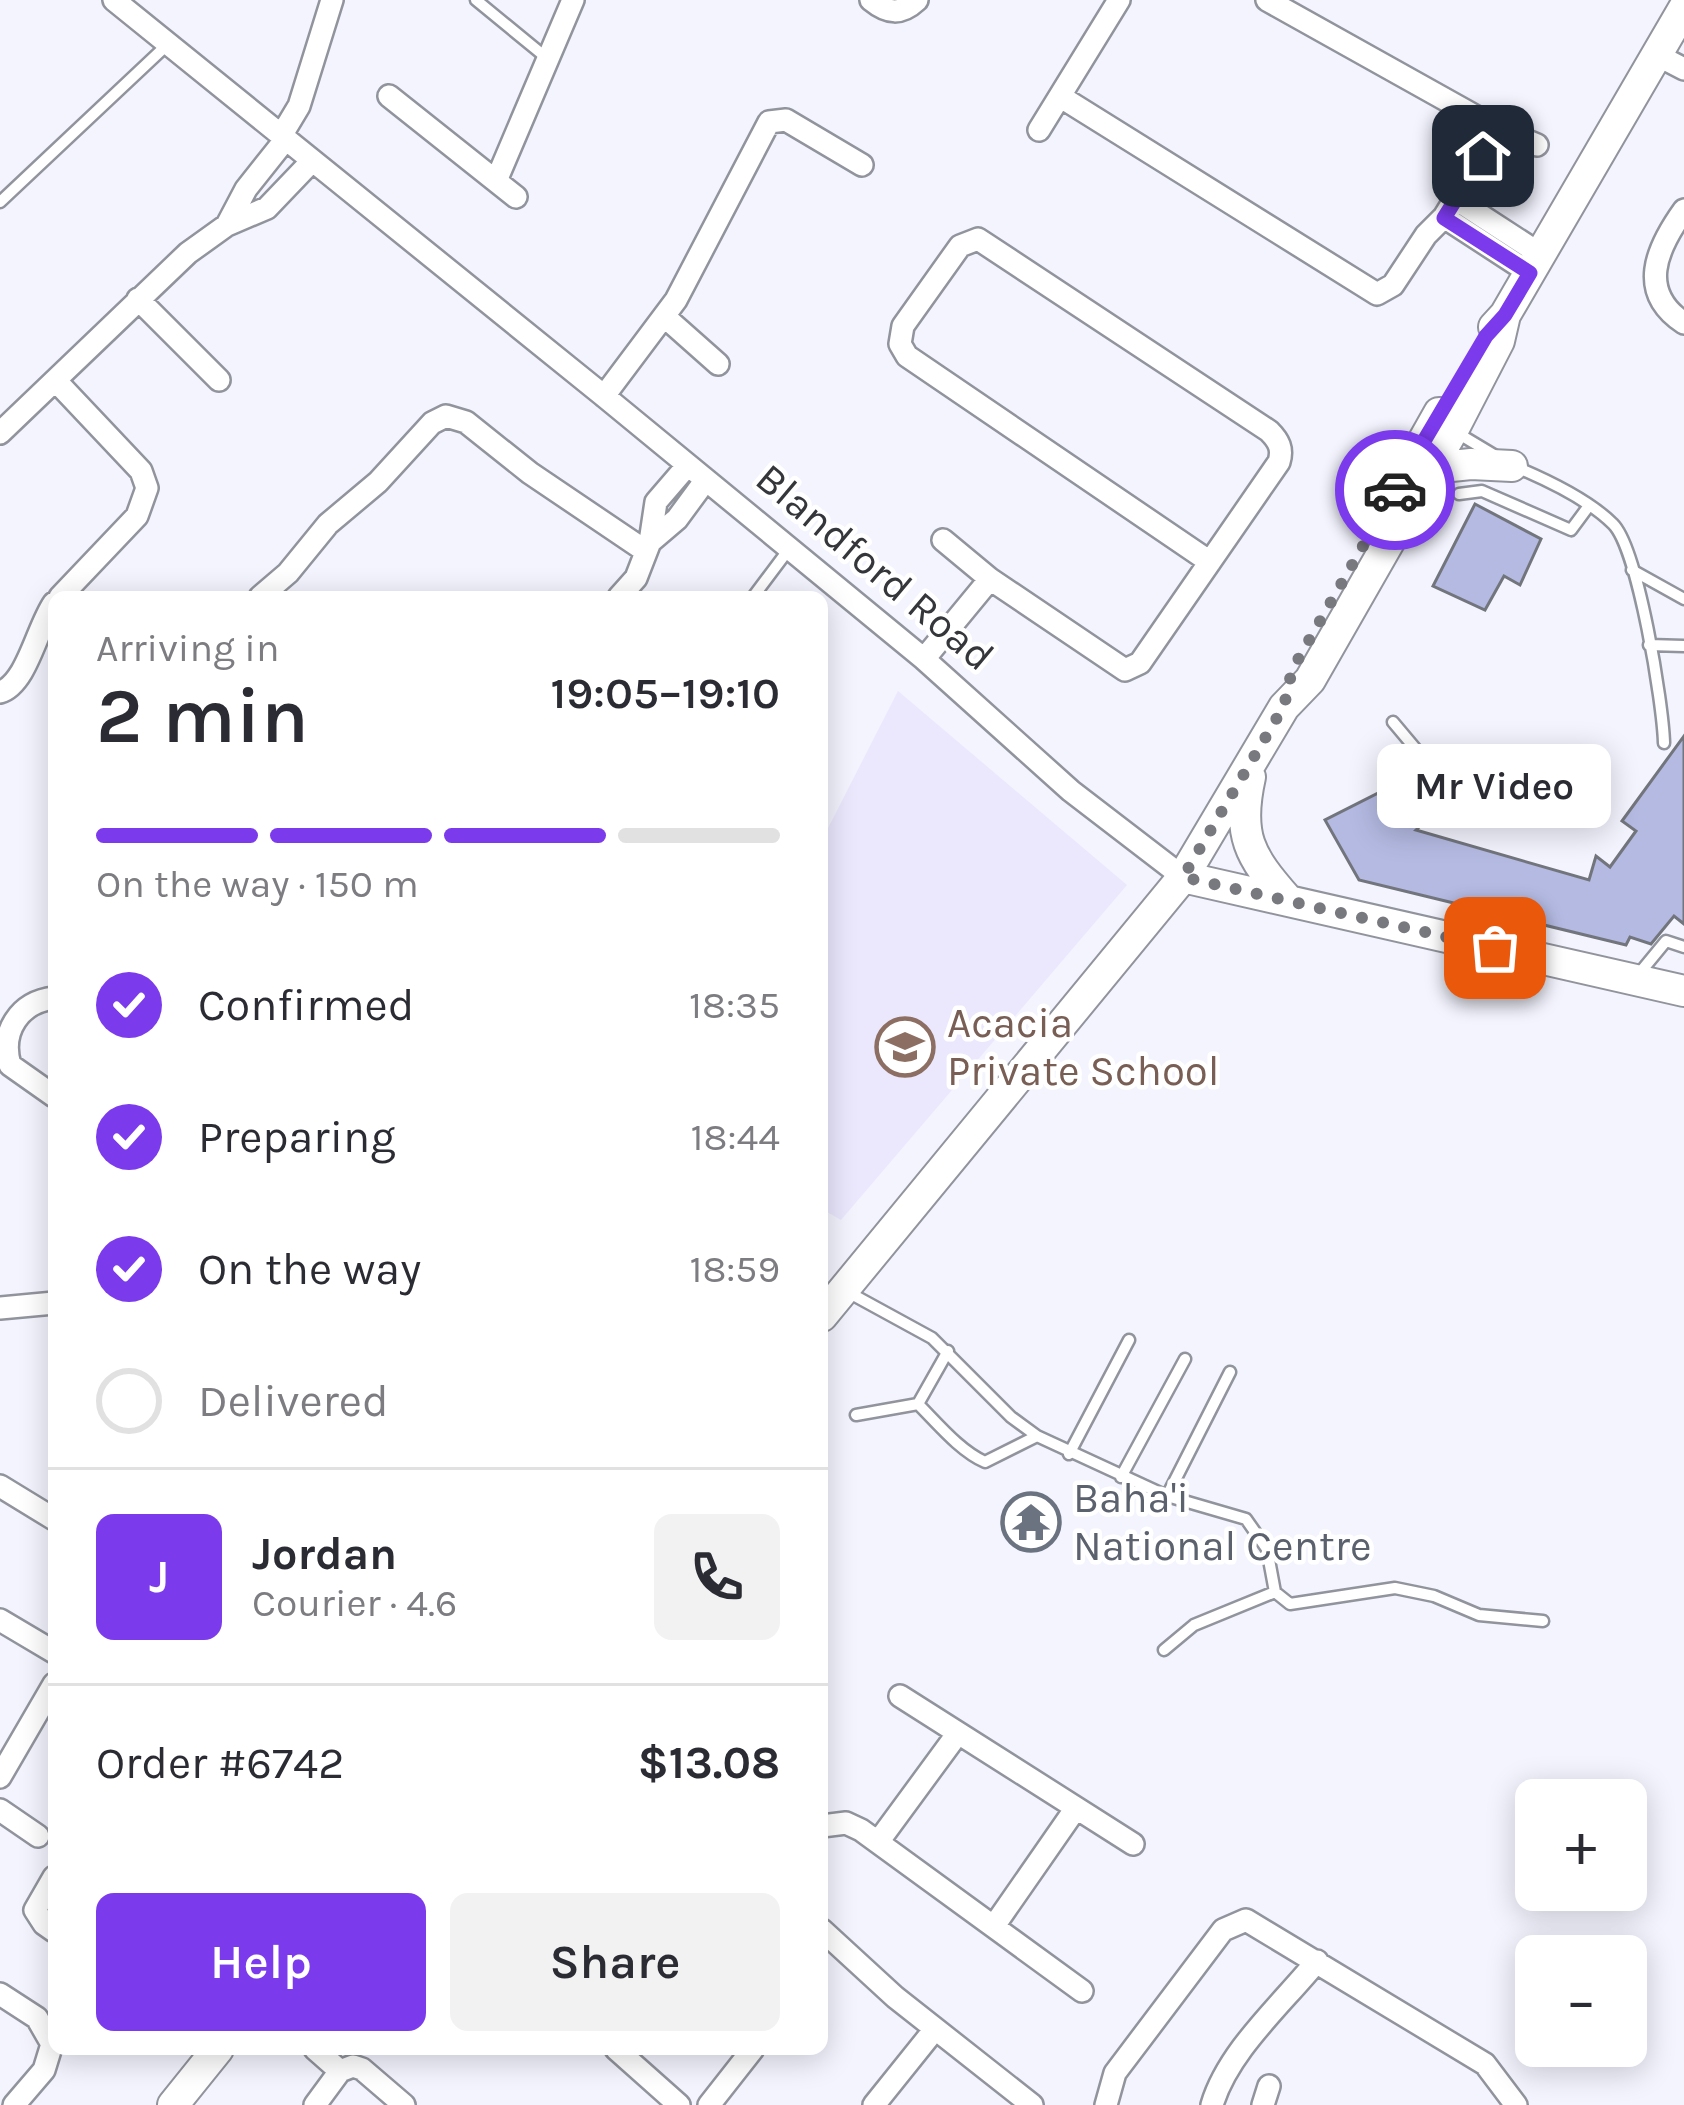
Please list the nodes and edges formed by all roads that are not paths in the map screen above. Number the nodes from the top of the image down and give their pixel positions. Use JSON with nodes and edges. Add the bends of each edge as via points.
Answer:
{"nodes":[{"id":1,"x":114,"y":0,"type":"edge"},
{"id":2,"x":332,"y":0,"type":"edge"},
{"id":3,"x":476,"y":0,"type":"edge"},
{"id":4,"x":573,"y":0,"type":"edge"},
{"id":5,"x":871,"y":0,"type":"edge"},
{"id":6,"x":917,"y":0,"type":"edge"},
{"id":7,"x":1119,"y":0,"type":"edge"},
{"id":8,"x":1267,"y":0,"type":"edge"},
{"id":9,"x":1684,"y":8,"type":"edge"},
{"id":10,"x":168,"y":44,"type":"junction"},
{"id":11,"x":548,"y":59,"type":"junction"},
{"id":12,"x":1670,"y":62,"type":"edge"},
{"id":13,"x":388,"y":96,"type":"dead end"},
{"id":14,"x":1060,"y":98,"type":"junction"},
{"id":15,"x":1498,"y":129,"type":"junction"},
{"id":16,"x":1039,"y":130,"type":"dead end"},
{"id":17,"x":283,"y":138,"type":"junction"},
{"id":18,"x":1537,"y":145,"type":"dead end"},
{"id":19,"x":311,"y":163,"type":"junction"},
{"id":20,"x":862,"y":165,"type":"dead end"},
{"id":21,"x":496,"y":181,"type":"junction"},
{"id":22,"x":516,"y":197,"type":"dead end"},
{"id":23,"x":0,"y":202,"type":"edge"},
{"id":24,"x":1451,"y":209,"type":"junction"},
{"id":25,"x":1684,"y":210,"type":"edge"},
{"id":26,"x":227,"y":225,"type":"junction"},
{"id":27,"x":1535,"y":263,"type":"junction"},
{"id":28,"x":138,"y":299,"type":"junction"},
{"id":29,"x":665,"y":317,"type":"junction"},
{"id":30,"x":1684,"y":323,"type":"edge"},
{"id":31,"x":718,"y":364,"type":"dead end"},
{"id":32,"x":219,"y":380,"type":"dead end"},
{"id":33,"x":56,"y":381,"type":"junction"},
{"id":34,"x":604,"y":397,"type":"junction"},
{"id":35,"x":1444,"y":425,"type":"junction"},
{"id":36,"x":0,"y":433,"type":"edge"},
{"id":37,"x":687,"y":466,"type":"junction"},
{"id":38,"x":1512,"y":466,"type":"junction"},
{"id":39,"x":1432,"y":468,"type":"junction"},
{"id":40,"x":705,"y":481,"type":"junction"},
{"id":41,"x":1460,"y":494,"type":"dead end"},
{"id":42,"x":1588,"y":507,"type":"junction"},
{"id":43,"x":943,"y":539,"type":"dead end"},
{"id":44,"x":647,"y":546,"type":"junction"},
{"id":45,"x":789,"y":549,"type":"junction"},
{"id":46,"x":1210,"y":562,"type":"junction"},
{"id":47,"x":1632,"y":570,"type":"junction"},
{"id":48,"x":990,"y":579,"type":"junction"},
{"id":49,"x":66,"y":591,"type":"edge"},
{"id":50,"x":267,"y":591,"type":"edge"},
{"id":51,"x":624,"y":591,"type":"edge"},
{"id":52,"x":758,"y":591,"type":"edge"},
{"id":53,"x":1684,"y":598,"type":"edge"},
{"id":54,"x":48,"y":615,"type":"edge"},
{"id":55,"x":1649,"y":645,"type":"junction"},
{"id":56,"x":1684,"y":646,"type":"edge"},
{"id":57,"x":924,"y":659,"type":"junction"},
{"id":58,"x":0,"y":692,"type":"edge"},
{"id":59,"x":1284,"y":706,"type":"junction"},
{"id":60,"x":1394,"y":722,"type":"dead end"},
{"id":61,"x":1664,"y":743,"type":"dead end"},
{"id":62,"x":1255,"y":754,"type":"junction"},
{"id":63,"x":1430,"y":766,"type":"dead end"},
{"id":64,"x":1183,"y":877,"type":"junction"},
{"id":65,"x":1287,"y":899,"type":"junction"},
{"id":66,"x":1684,"y":946,"type":"edge"},
{"id":67,"x":1635,"y":980,"type":"junction"},
{"id":68,"x":1684,"y":991,"type":"edge"},
{"id":69,"x":48,"y":1000,"type":"edge"},
{"id":70,"x":48,"y":1092,"type":"edge"},
{"id":71,"x":843,"y":1289,"type":"junction"},
{"id":72,"x":48,"y":1304,"type":"edge"},
{"id":73,"x":0,"y":1308,"type":"edge"},
{"id":74,"x":828,"y":1308,"type":"edge"},
{"id":75,"x":1130,"y":1340,"type":"dead end"},
{"id":76,"x":948,"y":1352,"type":"junction"},
{"id":77,"x":1185,"y":1359,"type":"dead end"},
{"id":78,"x":1230,"y":1372,"type":"dead end"},
{"id":79,"x":918,"y":1404,"type":"junction"},
{"id":80,"x":856,"y":1415,"type":"dead end"},
{"id":81,"x":1037,"y":1436,"type":"junction"},
{"id":82,"x":1069,"y":1454,"type":"junction"},
{"id":83,"x":1120,"y":1477,"type":"junction"},
{"id":84,"x":0,"y":1486,"type":"edge"},
{"id":85,"x":1167,"y":1496,"type":"junction"},
{"id":86,"x":48,"y":1515,"type":"edge"},
{"id":87,"x":1275,"y":1592,"type":"junction"},
{"id":88,"x":0,"y":1620,"type":"edge"},
{"id":89,"x":1543,"y":1621,"type":"dead end"},
{"id":90,"x":48,"y":1648,"type":"edge"},
{"id":91,"x":1164,"y":1650,"type":"dead end"},
{"id":92,"x":48,"y":1694,"type":"edge"},
{"id":93,"x":900,"y":1696,"type":"dead end"},
{"id":94,"x":958,"y":1733,"type":"junction"},
{"id":95,"x":0,"y":1777,"type":"edge"},
{"id":96,"x":1076,"y":1808,"type":"junction"},
{"id":97,"x":0,"y":1810,"type":"edge"},
{"id":98,"x":828,"y":1825,"type":"edge"},
{"id":99,"x":38,"y":1836,"type":"dead end"},
{"id":100,"x":878,"y":1842,"type":"junction"},
{"id":101,"x":1133,"y":1844,"type":"dead end"},
{"id":102,"x":48,"y":1887,"type":"edge"},
{"id":103,"x":994,"y":1926,"type":"junction"},
{"id":104,"x":48,"y":1927,"type":"edge"},
{"id":105,"x":828,"y":1947,"type":"edge"},
{"id":106,"x":1317,"y":1961,"type":"junction"},
{"id":107,"x":1082,"y":1991,"type":"dead end"},
{"id":108,"x":0,"y":1994,"type":"edge"},
{"id":109,"x":935,"y":2029,"type":"junction"},
{"id":110,"x":48,"y":2037,"type":"edge"},
{"id":111,"x":48,"y":2055,"type":"edge"},
{"id":112,"x":213,"y":2055,"type":"edge"},
{"id":113,"x":322,"y":2055,"type":"edge"},
{"id":114,"x":623,"y":2055,"type":"edge"},
{"id":115,"x":748,"y":2055,"type":"edge"},
{"id":116,"x":340,"y":2071,"type":"junction"},
{"id":117,"x":1017,"y":2101,"type":"edge"},
{"id":118,"x":14,"y":2105,"type":"edge"},
{"id":119,"x":172,"y":2105,"type":"edge"},
{"id":120,"x":315,"y":2105,"type":"edge"},
{"id":121,"x":404,"y":2105,"type":"edge"},
{"id":122,"x":680,"y":2105,"type":"edge"},
{"id":123,"x":710,"y":2105,"type":"edge"},
{"id":124,"x":874,"y":2105,"type":"edge"},
{"id":125,"x":1106,"y":2105,"type":"edge"},
{"id":126,"x":1212,"y":2105,"type":"edge"},
{"id":127,"x":1516,"y":2105,"type":"edge"}],
"edges":[{"from":1,"to":10,"type":"street","name":"Blandford Road"},
{"from":2,"to":17,"type":"street"},
{"from":3,"to":11,"type":"lane"},
{"from":4,"to":11,"type":"street"},
{"from":5,"to":6,"type":"street","via":[[900,12]]},
{"from":7,"to":14,"type":"street"},
{"from":8,"to":15,"type":"street"},
{"from":9,"to":12,"type":"street"},
{"from":10,"to":17,"type":"street","name":"Blandford Road"},
{"from":10,"to":23,"type":"lane"},
{"from":11,"to":21,"type":"street"},
{"from":12,"to":27,"type":"street"},
{"from":13,"to":21,"type":"street"},
{"from":14,"to":16,"type":"street"},
{"from":14,"to":24,"type":"street","via":[[1370,293],[1393,285]]},
{"from":15,"to":18,"type":"street"},
{"from":15,"to":24,"type":"street"},
{"from":17,"to":19,"type":"street","name":"Blandford Road"},
{"from":17,"to":26,"type":"street"},
{"from":19,"to":26,"type":"street","via":[[267,208]]},
{"from":19,"to":34,"type":"street","name":"Blandford Road"},
{"from":20,"to":29,"type":"street","via":[[786,120],[769,122]]},
{"from":21,"to":22,"type":"street"},
{"from":24,"to":27,"type":"street"},
{"from":25,"to":30,"type":"street","via":[[1655,266],[1654,289]]},
{"from":26,"to":28,"type":"street"},
{"from":27,"to":35,"type":"street","via":[[1486,336]]},
{"from":28,"to":32,"type":"street"},
{"from":28,"to":33,"type":"street"},
{"from":29,"to":31,"type":"street"},
{"from":29,"to":34,"type":"street"},
{"from":33,"to":36,"type":"street"},
{"from":33,"to":49,"type":"street","via":[[141,471],[147,488],[137,516]]},
{"from":34,"to":37,"type":"street","name":"Blandford Road"},
{"from":35,"to":38,"type":"lane"},
{"from":35,"to":39,"type":"street"},
{"from":35,"to":59,"type":"street","via":[[1292,670]]},
{"from":37,"to":40,"type":"street","name":"Blandford Road"},
{"from":37,"to":44,"type":"street","via":[[656,502]]},
{"from":38,"to":39,"type":"street"},
{"from":38,"to":42,"type":"lane"},
{"from":39,"to":59,"type":"street","via":[[1310,680]]},
{"from":40,"to":44,"type":"street"},
{"from":40,"to":45,"type":"street","name":"Blandford Road"},
{"from":41,"to":42,"type":"lane","via":[[1482,491],[1571,530]]},
{"from":42,"to":47,"type":"lane","via":[[1615,525]]},
{"from":43,"to":48,"type":"street"},
{"from":44,"to":50,"type":"street","via":[[446,416]]},
{"from":44,"to":51,"type":"street"},
{"from":45,"to":52,"type":"lane"},
{"from":45,"to":57,"type":"street","name":"Blandford Road"},
{"from":46,"to":46,"type":"street","via":[[1279,462],[1277,440],[987,242],[964,242],[903,326],[907,356]]},
{"from":46,"to":48,"type":"street","via":[[1140,663],[1124,670]]},
{"from":47,"to":53,"type":"lane"},
{"from":47,"to":55,"type":"lane"},
{"from":48,"to":57,"type":"street"},
{"from":54,"to":58,"type":"street","via":[[22,673]]},
{"from":55,"to":56,"type":"lane"},
{"from":55,"to":61,"type":"lane"},
{"from":57,"to":64,"type":"street","name":"Blandford Road"},
{"from":59,"to":62,"type":"street"},
{"from":60,"to":63,"type":"lane"},
{"from":62,"to":64,"type":"street"},
{"from":62,"to":65,"type":"street","via":[[1243,808],[1246,838]]},
{"from":64,"to":65,"type":"street","name":"Blandford Road"},
{"from":64,"to":71,"type":"street"},
{"from":65,"to":67,"type":"street","name":"Blandford Road"},
{"from":66,"to":67,"type":"lane","via":[[1666,941]]},
{"from":67,"to":68,"type":"street","name":"Blandford Road"},
{"from":69,"to":70,"type":"street","via":[[26,1007],[4,1041],[10,1065]]},
{"from":71,"to":74,"type":"street"},
{"from":71,"to":76,"type":"lane"},
{"from":72,"to":73,"type":"street"},
{"from":75,"to":82,"type":"lane"},
{"from":76,"to":79,"type":"lane"},
{"from":76,"to":81,"type":"lane"},
{"from":77,"to":83,"type":"lane"},
{"from":78,"to":85,"type":"lane"},
{"from":79,"to":80,"type":"lane"},
{"from":79,"to":81,"type":"lane","via":[[985,1462]]},
{"from":81,"to":82,"type":"lane"},
{"from":82,"to":83,"type":"lane"},
{"from":83,"to":85,"type":"lane"},
{"from":84,"to":86,"type":"street"},
{"from":85,"to":87,"type":"lane","via":[[1255,1526]]},
{"from":87,"to":89,"type":"lane","via":[[1302,1604],[1395,1588],[1480,1615]]},
{"from":87,"to":91,"type":"lane","via":[[1194,1625]]},
{"from":88,"to":90,"type":"street"},
{"from":92,"to":95,"type":"street"},
{"from":93,"to":94,"type":"street"},
{"from":94,"to":96,"type":"street"},
{"from":94,"to":100,"type":"street"},
{"from":96,"to":101,"type":"street"},
{"from":96,"to":103,"type":"street"},
{"from":97,"to":99,"type":"street"},
{"from":98,"to":100,"type":"street","via":[[846,1823]]},
{"from":100,"to":103,"type":"street"},
{"from":102,"to":104,"type":"street","via":[[35,1910]]},
{"from":103,"to":107,"type":"street"},
{"from":105,"to":109,"type":"street"},
{"from":106,"to":125,"type":"street","via":[[1246,1920],[1223,1930],[1115,2073]]},
{"from":106,"to":126,"type":"street","via":[[1244,2049]]},
{"from":106,"to":127,"type":"street","via":[[1485,2064]]},
{"from":108,"to":110,"type":"street","via":[[37,2018]]},
{"from":109,"to":117,"type":"street"},
{"from":109,"to":124,"type":"street"},
{"from":111,"to":118,"type":"street"},
{"from":112,"to":119,"type":"street"},
{"from":113,"to":116,"type":"street"},
{"from":114,"to":122,"type":"street"},
{"from":115,"to":123,"type":"street"},
{"from":116,"to":120,"type":"street"},
{"from":116,"to":121,"type":"street","via":[[362,2069]]}]}
